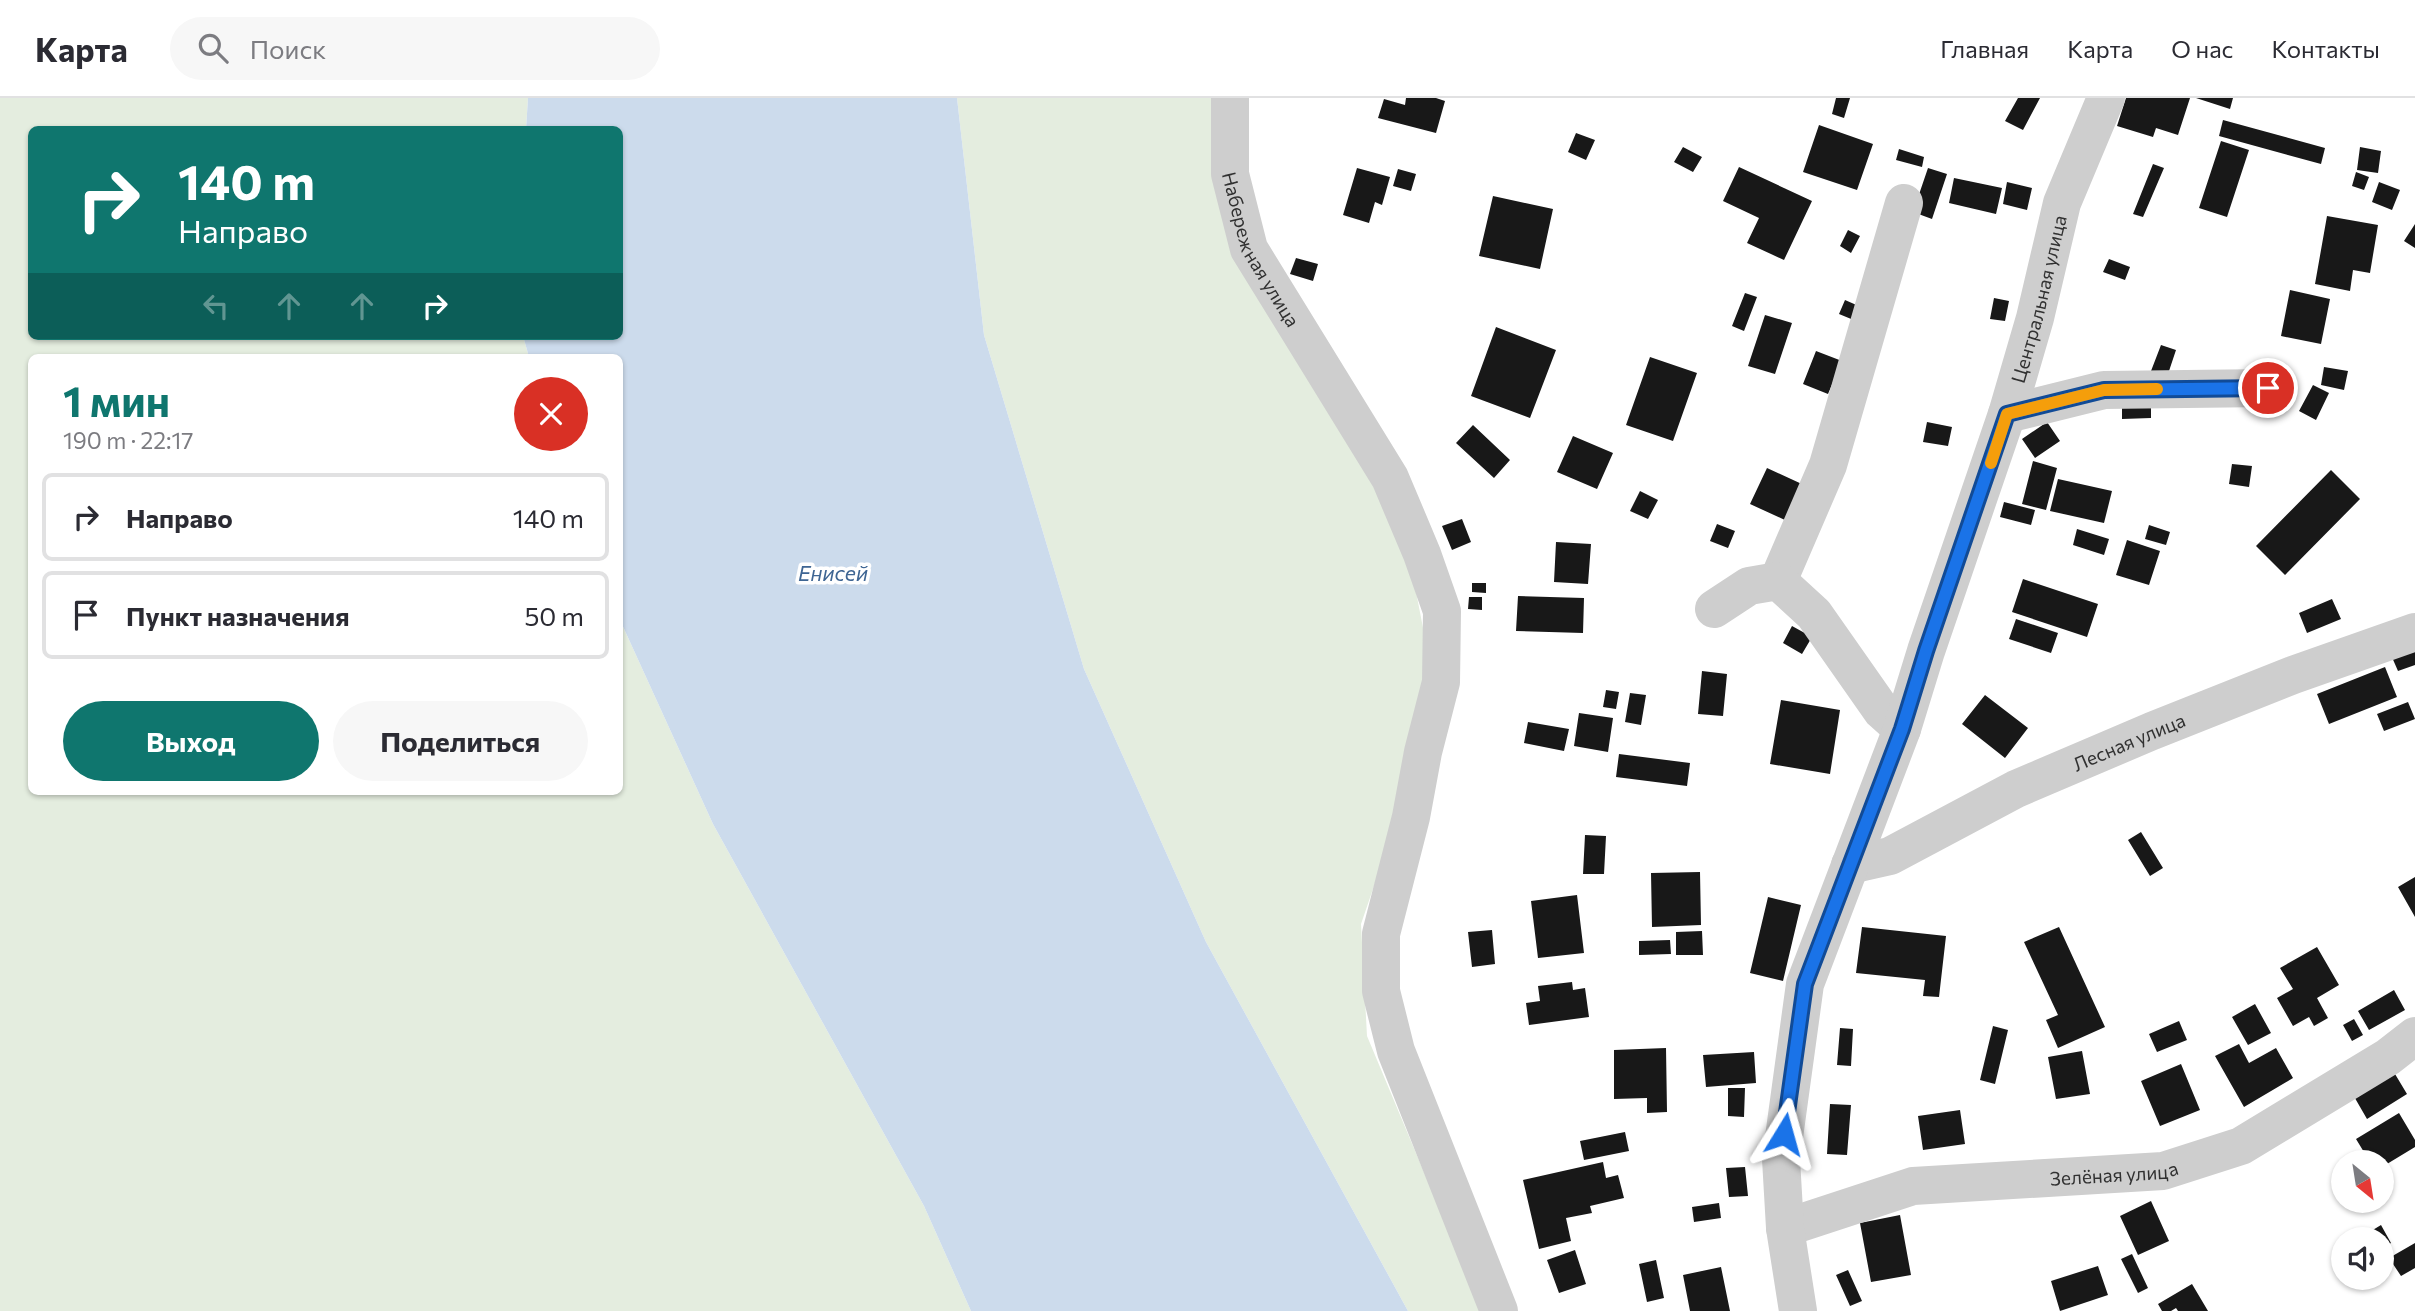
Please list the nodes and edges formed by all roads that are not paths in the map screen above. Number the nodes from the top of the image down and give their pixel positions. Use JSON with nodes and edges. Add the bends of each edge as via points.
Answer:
{"nodes":[{"id":1,"x":1230,"y":98,"type":"edge"},
{"id":2,"x":2106,"y":98,"type":"edge"},
{"id":3,"x":1903,"y":203,"type":"dead end"},
{"id":4,"x":2268,"y":388,"type":"dead end"},
{"id":5,"x":2007,"y":414,"type":"junction"},
{"id":6,"x":1778,"y":581,"type":"junction"},
{"id":7,"x":1714,"y":609,"type":"dead end"},
{"id":8,"x":2415,"y":632,"type":"edge"},
{"id":9,"x":1902,"y":729,"type":"junction"},
{"id":10,"x":1850,"y":865,"type":"junction"},
{"id":11,"x":2415,"y":1037,"type":"edge"},
{"id":12,"x":1785,"y":1228,"type":"junction"},
{"id":13,"x":1499,"y":1311,"type":"edge"},
{"id":14,"x":1798,"y":1311,"type":"edge"}],
"edges":[{"from":1,"to":13,"type":"street","name":"Набережная улица","via":[[1230,174],[1249,249],[1390,478],[1442,611],[1441,682],[1381,934],[1381,991],[1396,1051]]},
{"from":2,"to":5,"type":"street","name":"Центральная улица","via":[[2062,203]]},
{"from":3,"to":6,"type":"street","via":[[1828,465]]},
{"from":4,"to":5,"type":"street","via":[[2104,390]]},
{"from":5,"to":9,"type":"street","name":"Центральная улица"},
{"from":6,"to":7,"type":"street","via":[[1749,586]]},
{"from":6,"to":9,"type":"street","via":[[1814,614],[1882,711]]},
{"from":8,"to":10,"type":"street","name":"Лесная улица","via":[[2152,731],[2017,789],[1889,856]]},
{"from":9,"to":10,"type":"street","name":"Центральная улица"},
{"from":10,"to":12,"type":"street","name":"Центральная улица","via":[[1805,984],[1781,1159]]},
{"from":11,"to":12,"type":"street","name":"Зелёная улица","via":[[2241,1146],[2163,1171],[1913,1186]]},
{"from":12,"to":14,"type":"street","name":"Центральная улица"}]}
